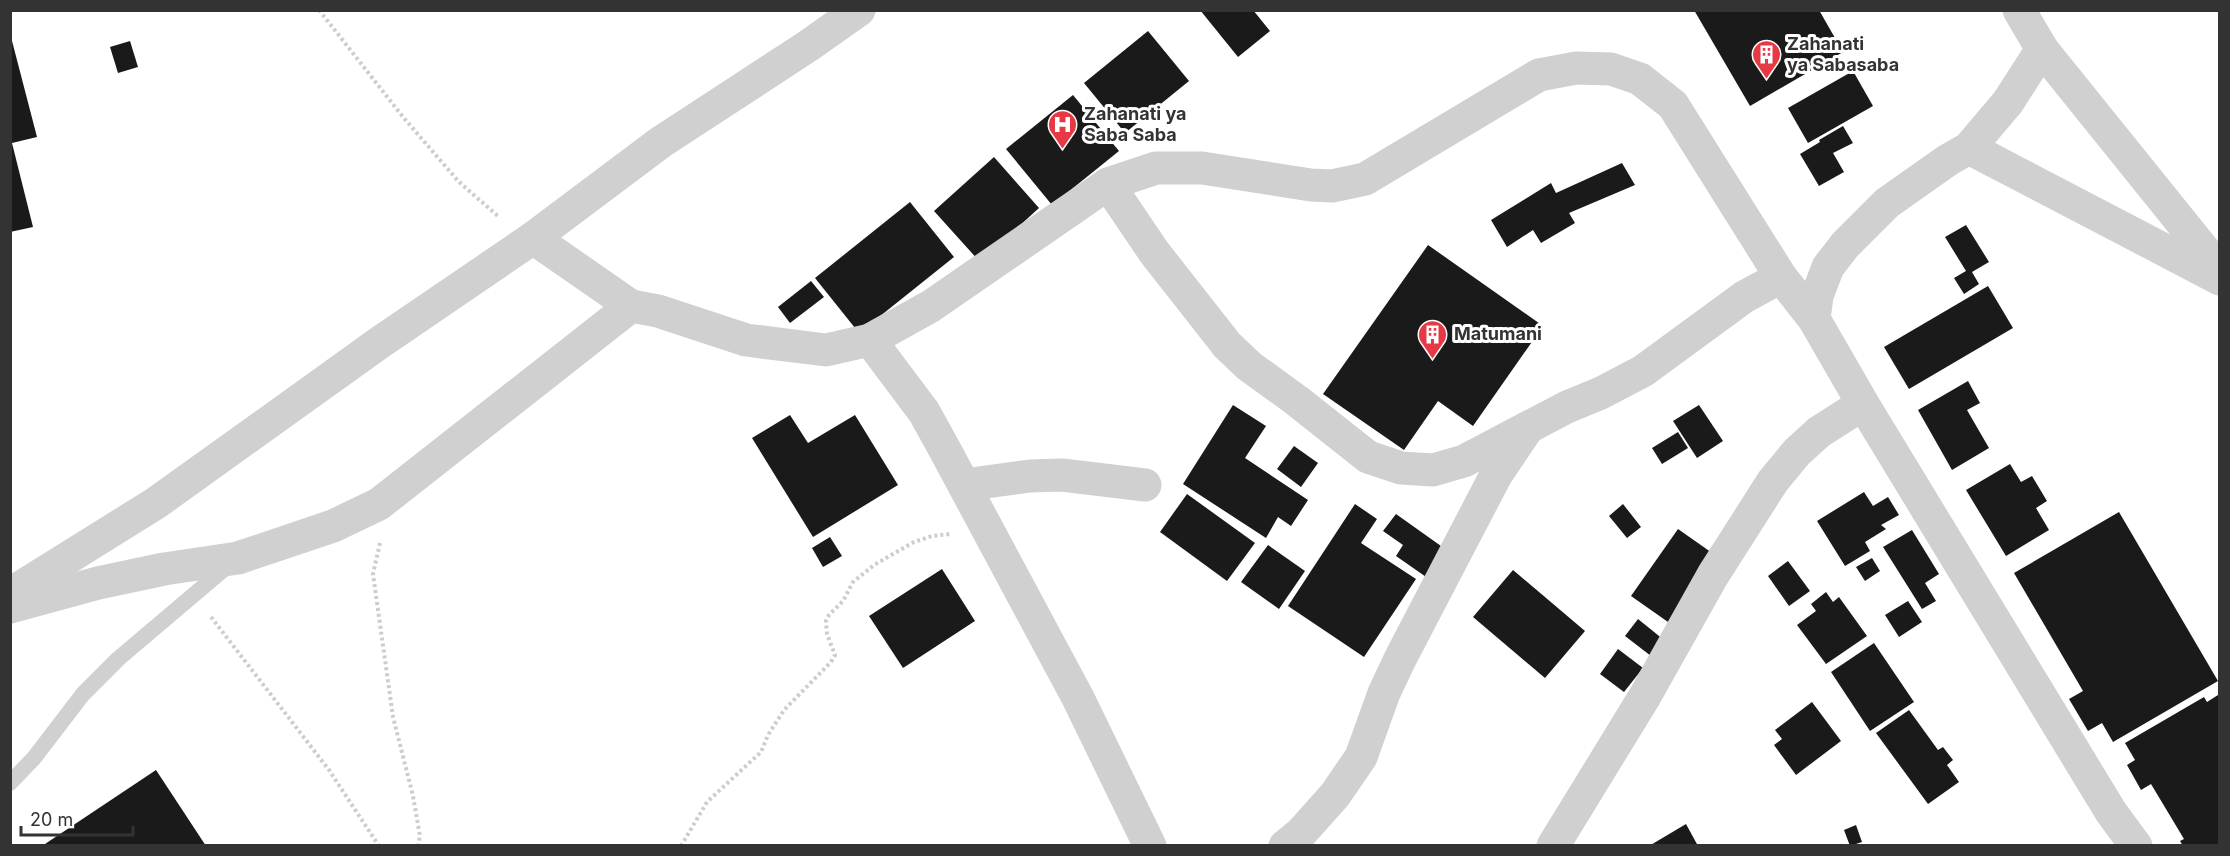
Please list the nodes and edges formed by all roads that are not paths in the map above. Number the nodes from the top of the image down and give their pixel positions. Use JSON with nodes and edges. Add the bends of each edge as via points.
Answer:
{"nodes":[{"id":1,"x":859,"y":10,"type":"edge"},
{"id":2,"x":2019,"y":10,"type":"edge"},
{"id":3,"x":2042,"y":49,"type":"junction"},
{"id":4,"x":1969,"y":147,"type":"junction"},
{"id":5,"x":1108,"y":184,"type":"junction"},
{"id":6,"x":533,"y":238,"type":"junction"},
{"id":7,"x":2220,"y":270,"type":"edge"},
{"id":8,"x":1781,"y":276,"type":"junction"},
{"id":9,"x":2220,"y":279,"type":"edge"},
{"id":10,"x":631,"y":306,"type":"junction"},
{"id":11,"x":1814,"y":319,"type":"junction"},
{"id":12,"x":870,"y":340,"type":"junction"},
{"id":13,"x":1863,"y":404,"type":"junction"},
{"id":14,"x":1528,"y":428,"type":"junction"},
{"id":15,"x":964,"y":485,"type":"junction"},
{"id":16,"x":1145,"y":485,"type":"dead end"},
{"id":17,"x":238,"y":558,"type":"junction"},
{"id":18,"x":10,"y":594,"type":"edge"},
{"id":19,"x":10,"y":607,"type":"edge"},
{"id":20,"x":10,"y":783,"type":"edge"},
{"id":21,"x":1150,"y":846,"type":"edge"},
{"id":22,"x":1285,"y":846,"type":"edge"},
{"id":23,"x":1553,"y":846,"type":"edge"},
{"id":24,"x":2136,"y":846,"type":"edge"}],
"edges":[{"from":1,"to":6,"type":"street","via":[[661,142]]},
{"from":2,"to":3,"type":"street"},
{"from":3,"to":4,"type":"street","via":[[2008,102]]},
{"from":3,"to":7,"type":"street"},
{"from":4,"to":9,"type":"street"},
{"from":4,"to":11,"type":"street","via":[[1887,203],[1845,245],[1828,267],[1817,296]]},
{"from":5,"to":8,"type":"street","via":[[1156,168],[1202,168],[1311,185],[1332,186],[1365,179],[1539,75],[1576,68],[1611,69],[1640,79],[1673,105]]},
{"from":5,"to":12,"type":"street","via":[[931,306]]},
{"from":5,"to":14,"type":"street","via":[[1154,252],[1227,345],[1368,457],[1401,468],[1433,470],[1464,461]]},
{"from":6,"to":10,"type":"street"},
{"from":6,"to":18,"type":"street","via":[[156,503]]},
{"from":8,"to":11,"type":"street"},
{"from":8,"to":14,"type":"street","via":[[1744,297],[1643,370]]},
{"from":10,"to":12,"type":"street","via":[[746,340],[826,350]]},
{"from":10,"to":17,"type":"street","via":[[379,504],[333,526]]},
{"from":11,"to":13,"type":"street"},
{"from":12,"to":15,"type":"street","via":[[924,412]]},
{"from":13,"to":23,"type":"street","via":[[1818,432],[1773,481]]},
{"from":13,"to":24,"type":"street","via":[[2111,812]]},
{"from":14,"to":22,"type":"street","via":[[1496,475],[1400,658],[1361,757],[1335,795]]},
{"from":15,"to":16,"type":"street","via":[[1062,475]]},
{"from":15,"to":21,"type":"street","via":[[1078,698]]},
{"from":17,"to":19,"type":"street","via":[[98,583]]},
{"from":17,"to":20,"type":"lane","via":[[82,694]]}]}
